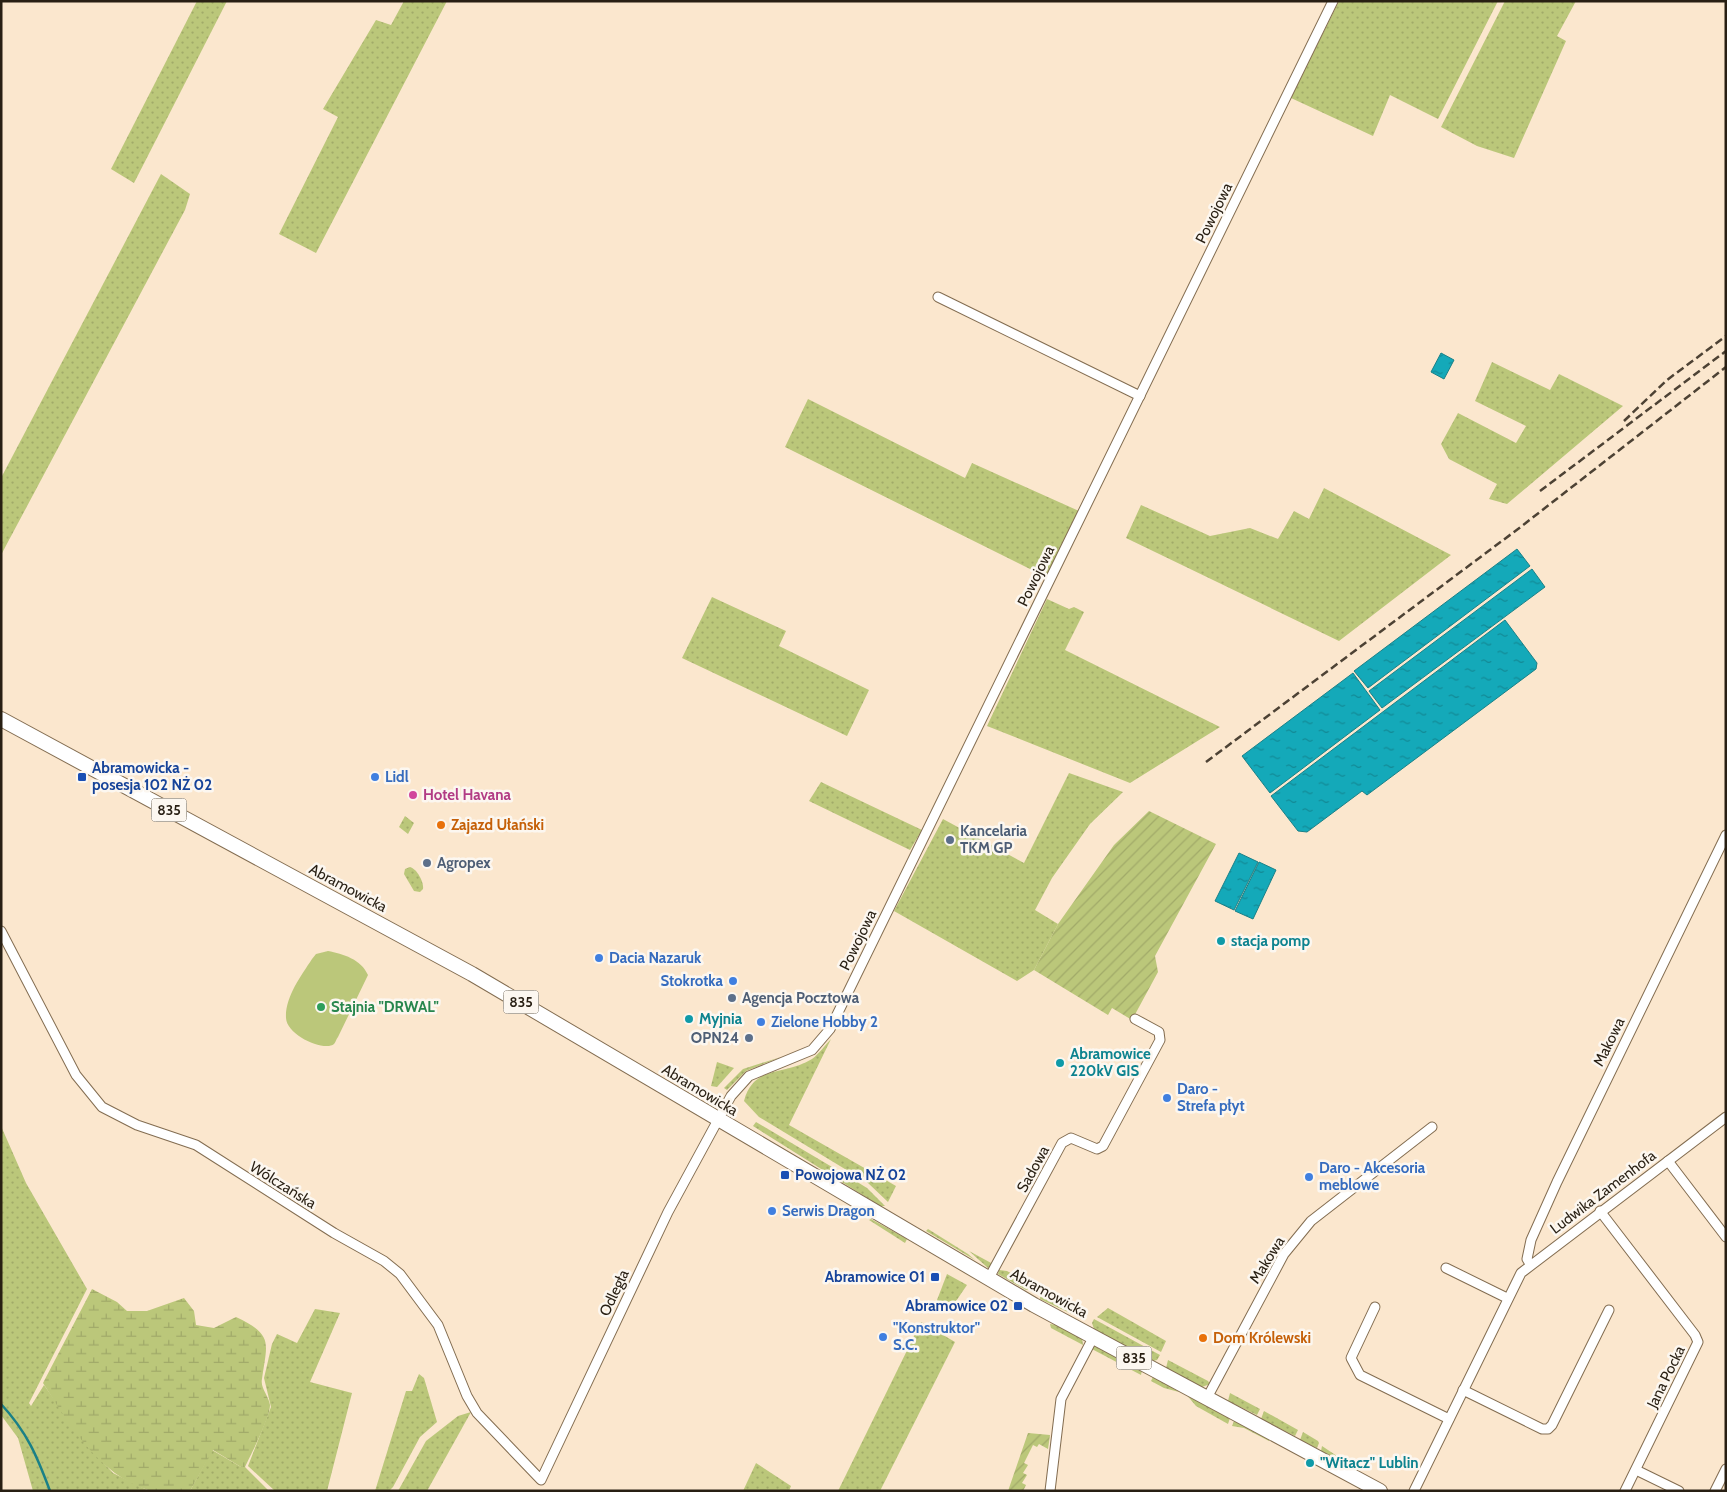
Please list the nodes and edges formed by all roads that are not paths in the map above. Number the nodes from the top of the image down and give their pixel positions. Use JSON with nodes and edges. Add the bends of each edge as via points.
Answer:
{"nodes":[{"id":1,"x":1333,"y":1,"type":"edge"},
{"id":2,"x":938,"y":297,"type":"dead end"},
{"id":3,"x":1140,"y":396,"type":"junction"},
{"id":4,"x":1,"y":719,"type":"edge"},
{"id":5,"x":1726,"y":835,"type":"edge"},
{"id":6,"x":1,"y":931,"type":"edge"},
{"id":7,"x":1135,"y":1019,"type":"dead end"},
{"id":8,"x":717,"y":1118,"type":"junction"},
{"id":9,"x":1726,"y":1118,"type":"edge"},
{"id":10,"x":1432,"y":1127,"type":"dead end"},
{"id":11,"x":1668,"y":1161,"type":"junction"},
{"id":12,"x":1600,"y":1211,"type":"junction"},
{"id":13,"x":1722,"y":1225,"type":"edge"},
{"id":14,"x":1726,"y":1237,"type":"edge"},
{"id":15,"x":1530,"y":1264,"type":"junction"},
{"id":16,"x":1446,"y":1268,"type":"dead end"},
{"id":17,"x":989,"y":1278,"type":"junction"},
{"id":18,"x":1507,"y":1298,"type":"junction"},
{"id":19,"x":1375,"y":1307,"type":"dead end"},
{"id":20,"x":1609,"y":1310,"type":"dead end"},
{"id":21,"x":1094,"y":1336,"type":"junction"},
{"id":22,"x":1463,"y":1390,"type":"junction"},
{"id":23,"x":1207,"y":1398,"type":"junction"},
{"id":24,"x":1449,"y":1419,"type":"junction"},
{"id":25,"x":1726,"y":1469,"type":"edge"},
{"id":26,"x":1636,"y":1470,"type":"junction"},
{"id":27,"x":541,"y":1480,"type":"joint"},
{"id":28,"x":1050,"y":1491,"type":"edge"},
{"id":29,"x":1380,"y":1491,"type":"edge"},
{"id":30,"x":1414,"y":1491,"type":"edge"},
{"id":31,"x":1625,"y":1491,"type":"edge"},
{"id":32,"x":1679,"y":1491,"type":"edge"},
{"id":33,"x":1715,"y":1491,"type":"edge"}],
"edges":[{"from":1,"to":3,"type":"street","name":"Powojowa"},
{"from":2,"to":3,"type":"street"},
{"from":3,"to":8,"type":"street","name":"Powojowa","via":[[828,1033],[808,1053],[749,1076],[735,1090]]},
{"from":4,"to":8,"type":"main road","name":"Abramowicka","number":"835","via":[[472,974]]},
{"from":5,"to":15,"type":"street","name":"Makowa","via":[[1557,1182],[1529,1248],[1527,1260]]},
{"from":6,"to":27,"type":"street","name":"Wólczańska","via":[[76,1075],[102,1107],[137,1125],[196,1145],[400,1274],[438,1325],[467,1396],[477,1412]]},
{"from":7,"to":17,"type":"street","name":"Sadowa","via":[[1159,1032],[1160,1040],[1103,1146],[1091,1148],[1071,1138],[1062,1142]]},
{"from":8,"to":17,"type":"main road","name":"Abramowicka","number":"835"},
{"from":8,"to":27,"type":"street","name":"Odległa","via":[[664,1219]]},
{"from":9,"to":11,"type":"street","name":"Ludwika Zamenhofa"},
{"from":10,"to":23,"type":"street","name":"Makowa","via":[[1311,1221],[1284,1254]]},
{"from":11,"to":12,"type":"street","name":"Ludwika Zamenhofa"},
{"from":11,"to":13,"type":"street"},
{"from":12,"to":15,"type":"street","name":"Ludwika Zamenhofa"},
{"from":12,"to":26,"type":"street","name":"Jana Pocka","via":[[1698,1342]]},
{"from":13,"to":14,"type":"street"},
{"from":15,"to":18,"type":"street","name":"Ludwika Zamenhofa"},
{"from":16,"to":18,"type":"street"},
{"from":17,"to":21,"type":"main road","name":"Abramowicka","number":"835"},
{"from":18,"to":22,"type":"street","name":"Ludwika Zamenhofa"},
{"from":19,"to":24,"type":"street","via":[[1351,1358],[1360,1375]]},
{"from":20,"to":22,"type":"street","via":[[1548,1429],[1542,1429]]},
{"from":21,"to":23,"type":"main road","name":"Abramowicka","number":"835"},
{"from":21,"to":28,"type":"street","via":[[1060,1399]]},
{"from":22,"to":24,"type":"street","name":"Ludwika Zamenhofa"},
{"from":23,"to":29,"type":"main road","name":"Abramowicka","number":"835"},
{"from":24,"to":30,"type":"street","name":"Ludwika Zamenhofa"},
{"from":25,"to":33,"type":"street"},
{"from":26,"to":31,"type":"street","name":"Jana Pocka"},
{"from":26,"to":32,"type":"street"}]}
